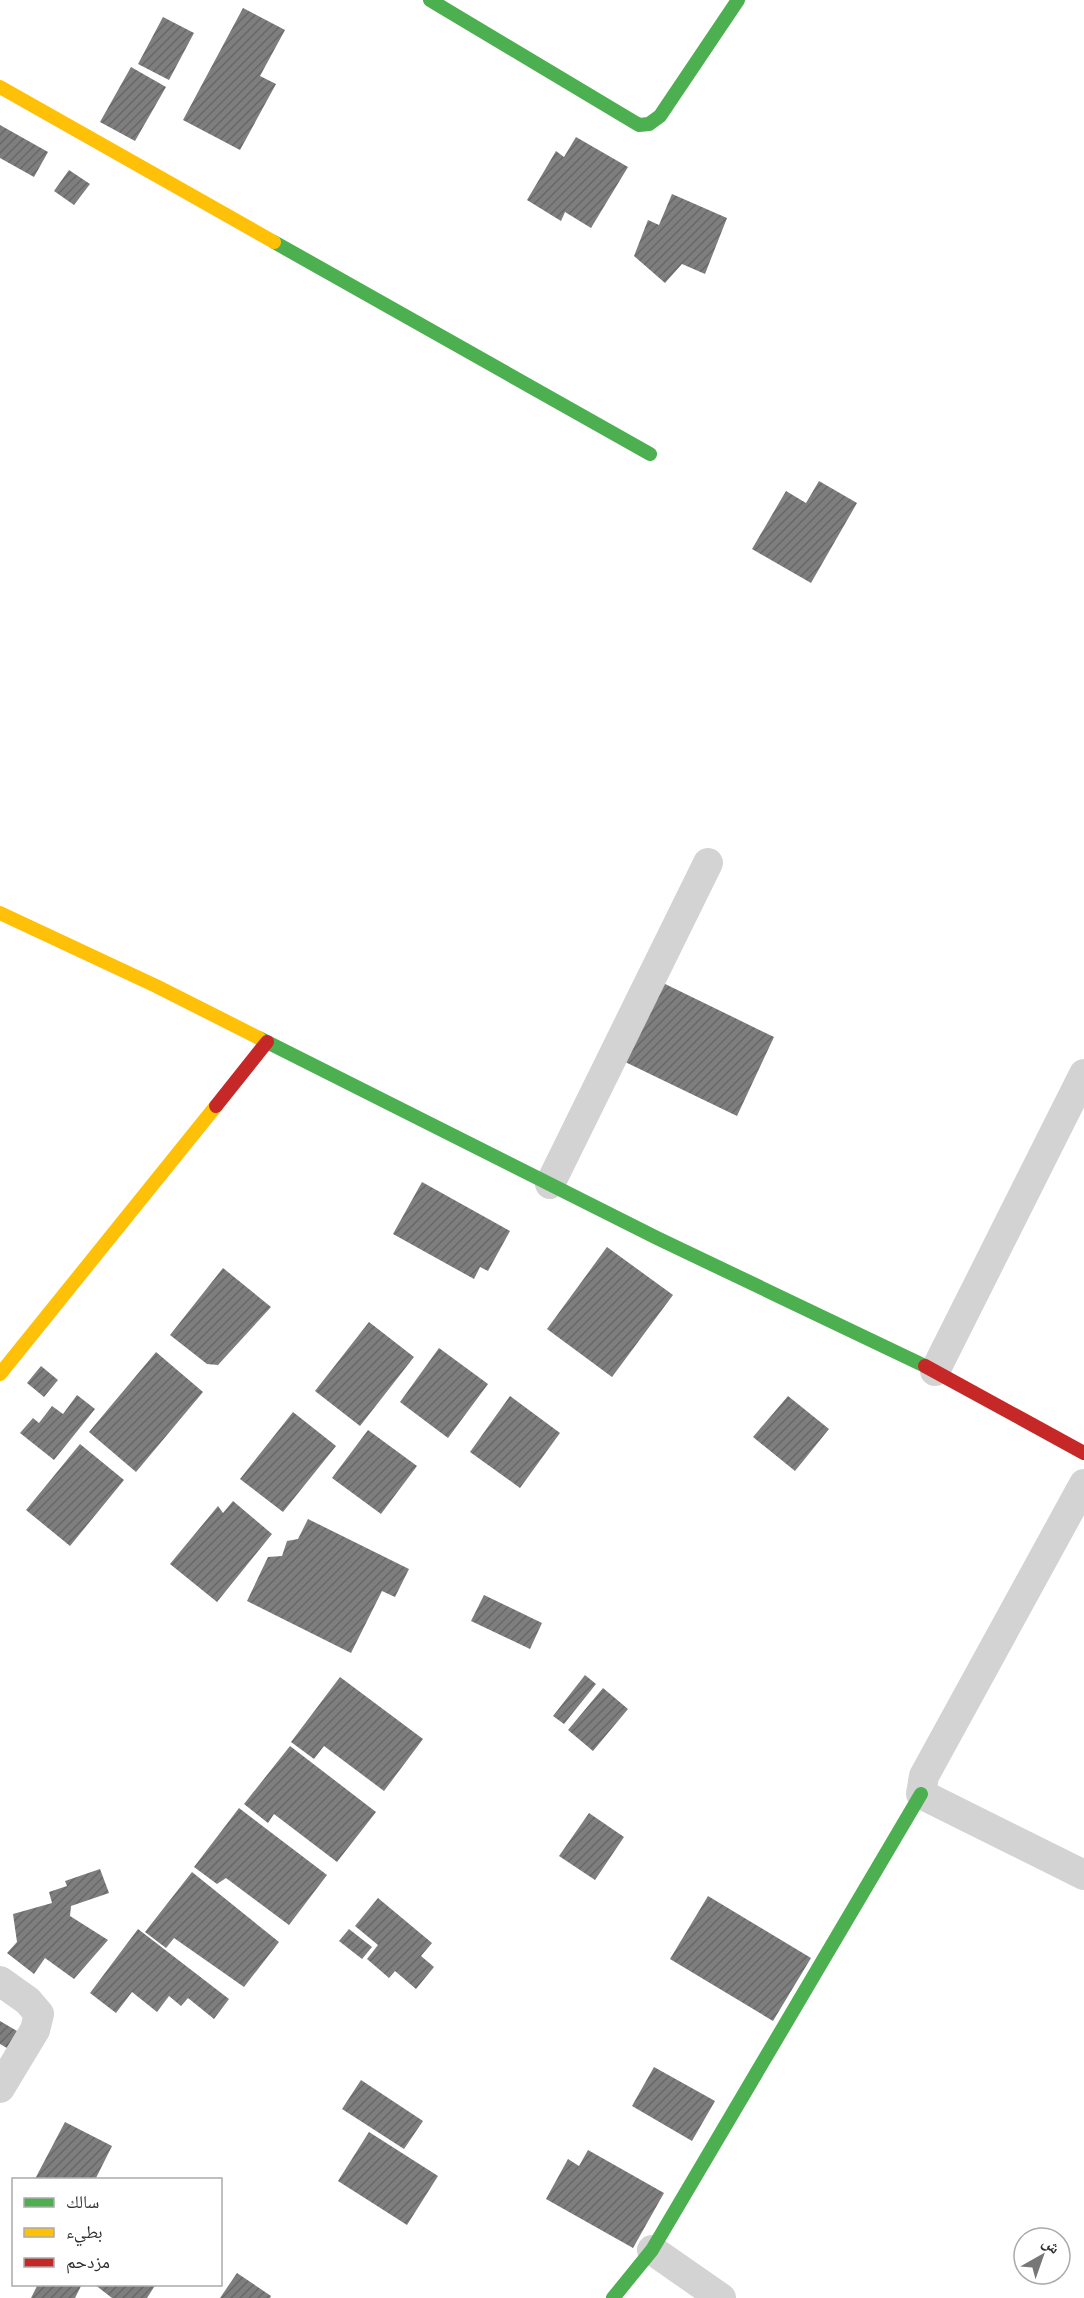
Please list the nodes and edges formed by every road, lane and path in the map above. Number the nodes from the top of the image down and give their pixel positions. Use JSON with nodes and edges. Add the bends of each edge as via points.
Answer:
{"nodes":[{"id":1,"x":430,"y":0,"type":"edge"},
{"id":2,"x":738,"y":0,"type":"edge"},
{"id":3,"x":0,"y":87,"type":"edge"},
{"id":4,"x":650,"y":454,"type":"dead end"},
{"id":5,"x":708,"y":863,"type":"dead end"},
{"id":6,"x":0,"y":913,"type":"edge"},
{"id":7,"x":267,"y":1042,"type":"junction"},
{"id":8,"x":1084,"y":1074,"type":"edge"},
{"id":9,"x":550,"y":1184,"type":"junction"},
{"id":10,"x":935,"y":1371,"type":"junction"},
{"id":11,"x":0,"y":1374,"type":"edge"},
{"id":12,"x":1084,"y":1453,"type":"edge"},
{"id":13,"x":1084,"y":1484,"type":"edge"},
{"id":14,"x":921,"y":1794,"type":"junction"},
{"id":15,"x":1084,"y":1875,"type":"edge"},
{"id":16,"x":0,"y":1981,"type":"edge"},
{"id":17,"x":0,"y":2088,"type":"edge"},
{"id":18,"x":652,"y":2250,"type":"junction"},
{"id":19,"x":613,"y":2298,"type":"edge"},
{"id":20,"x":721,"y":2298,"type":"edge"}],
"edges":[{"from":1,"to":2,"type":"street","via":[[639,125],[649,124],[660,116]]},
{"from":3,"to":4,"type":"street"},
{"from":5,"to":9,"type":"street"},
{"from":6,"to":7,"type":"street"},
{"from":7,"to":9,"type":"street"},
{"from":7,"to":11,"type":"street"},
{"from":8,"to":10,"type":"street"},
{"from":9,"to":10,"type":"street"},
{"from":10,"to":12,"type":"street"},
{"from":13,"to":14,"type":"street","via":[[924,1776]]},
{"from":14,"to":15,"type":"street"},
{"from":14,"to":18,"type":"street"},
{"from":16,"to":17,"type":"street","via":[[18,1992],[39,2014],[35,2030]]},
{"from":18,"to":19,"type":"street"},
{"from":18,"to":20,"type":"street"}]}
